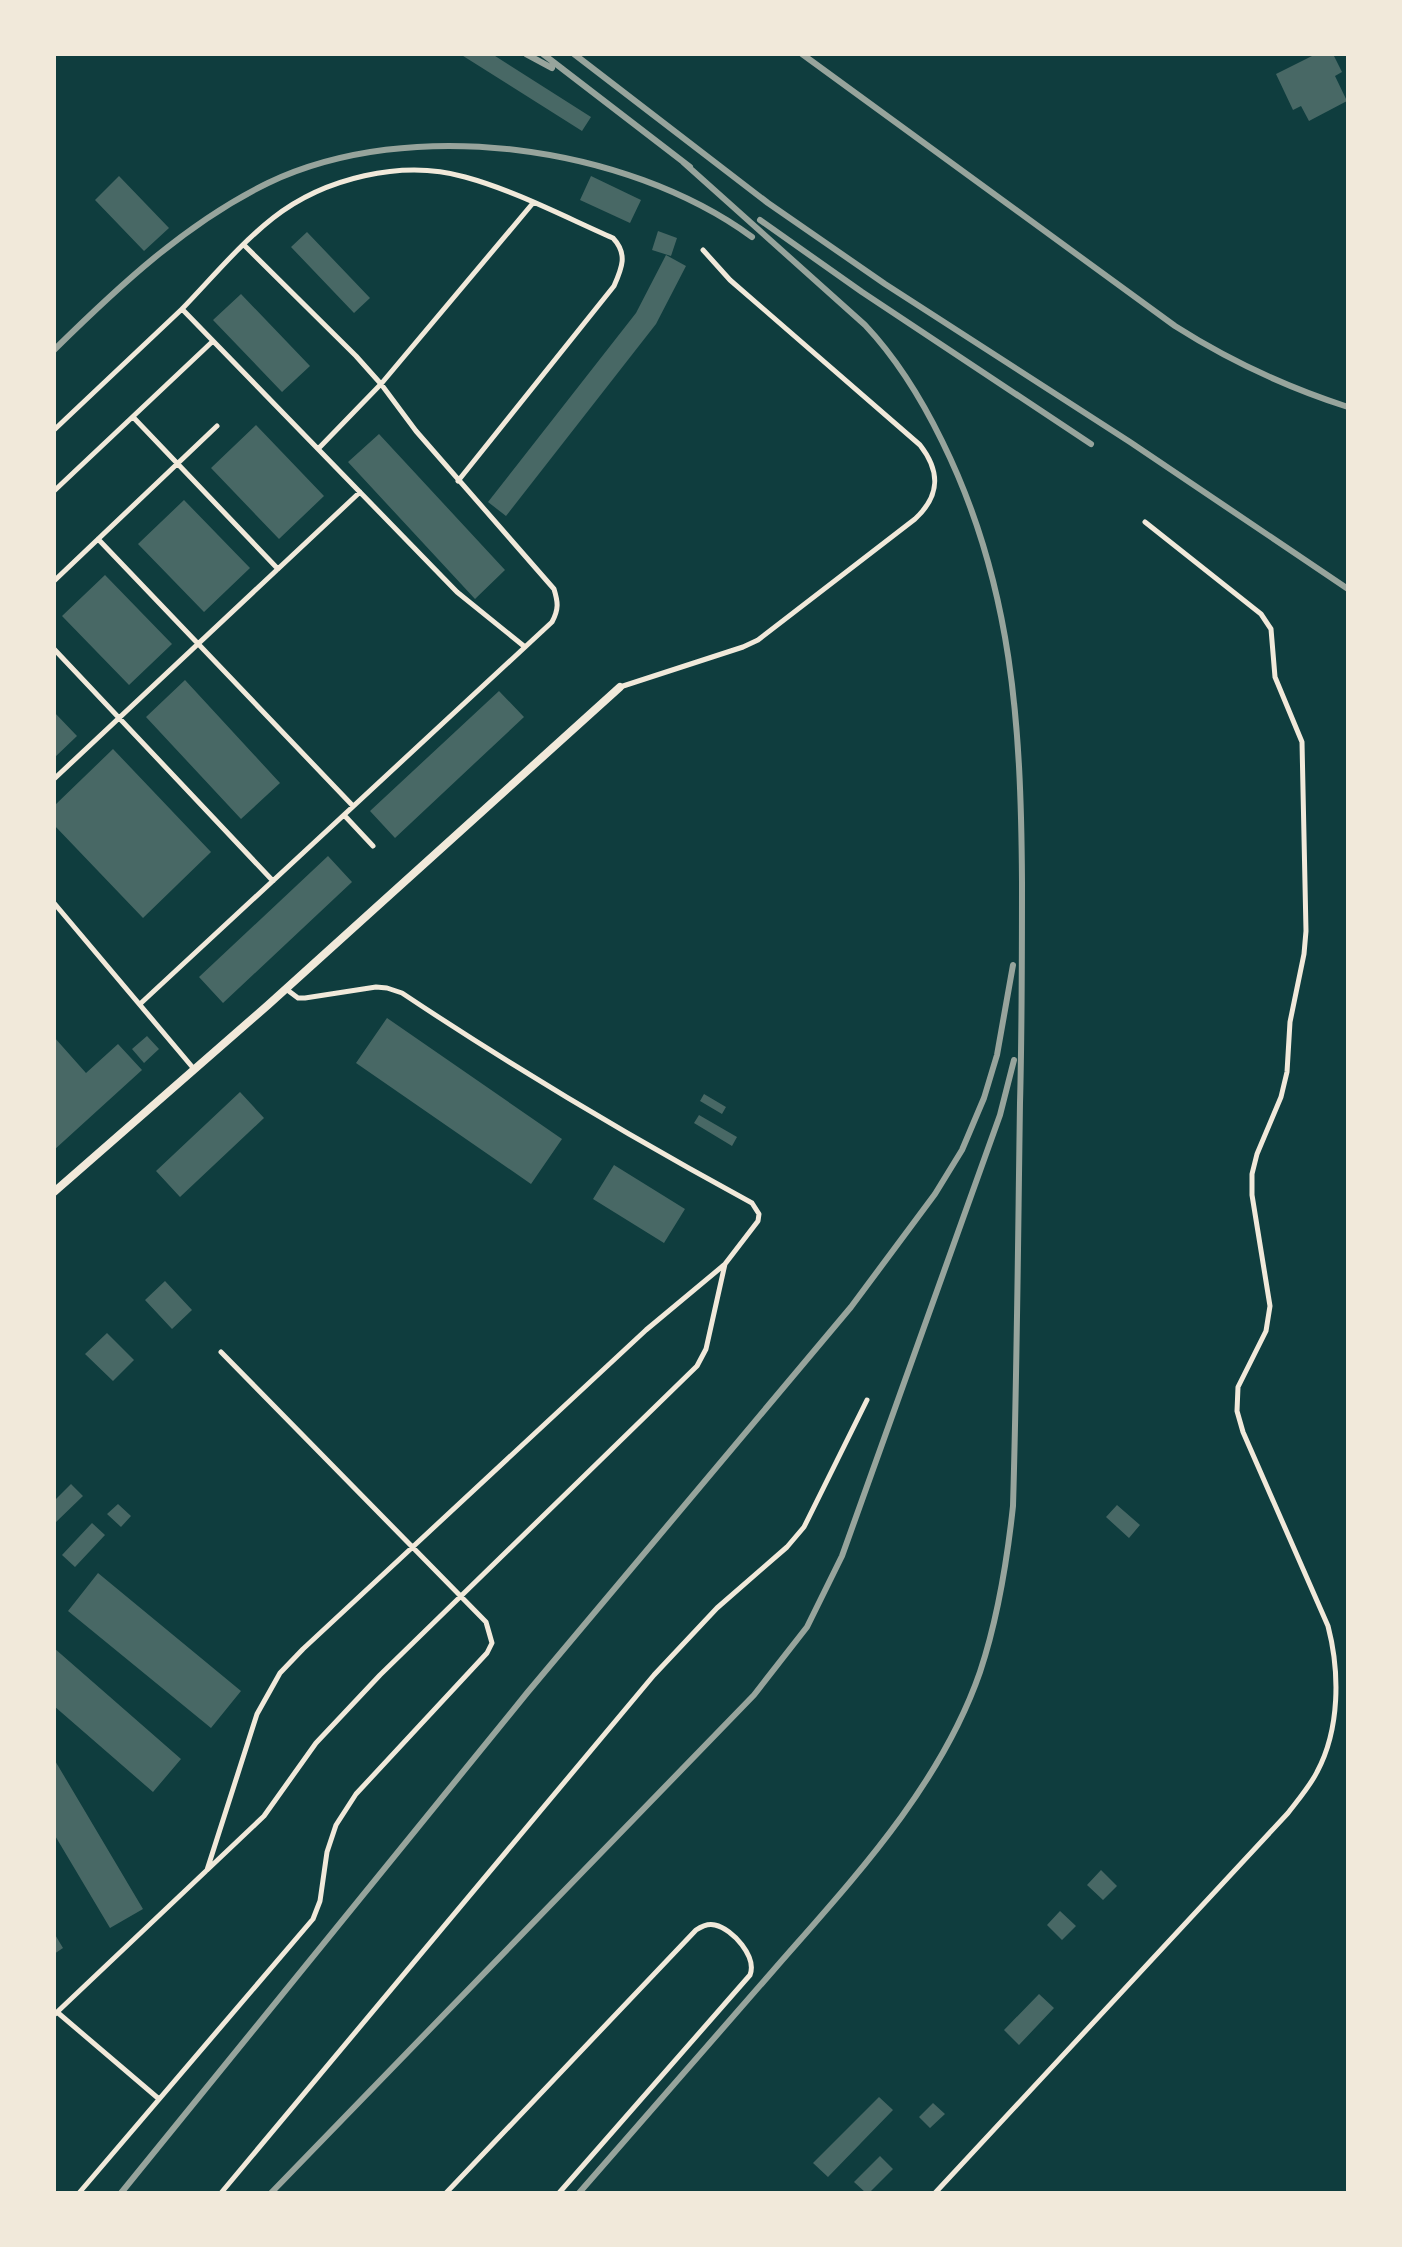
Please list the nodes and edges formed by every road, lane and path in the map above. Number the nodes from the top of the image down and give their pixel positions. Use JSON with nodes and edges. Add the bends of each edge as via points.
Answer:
{"nodes":[{"id":1,"x":533,"y":203,"type":"junction"},
{"id":2,"x":244,"y":245,"type":"junction"},
{"id":3,"x":703,"y":250,"type":"dead end"},
{"id":4,"x":182,"y":309,"type":"junction"},
{"id":5,"x":213,"y":341,"type":"junction"},
{"id":6,"x":381,"y":384,"type":"junction"},
{"id":7,"x":133,"y":417,"type":"junction"},
{"id":8,"x":217,"y":426,"type":"dead end"},
{"id":9,"x":54,"y":430,"type":"edge"},
{"id":10,"x":318,"y":449,"type":"junction"},
{"id":11,"x":177,"y":464,"type":"junction"},
{"id":12,"x":458,"y":481,"type":"junction"},
{"id":13,"x":54,"y":491,"type":"edge"},
{"id":14,"x":360,"y":492,"type":"junction"},
{"id":15,"x":1145,"y":522,"type":"dead end"},
{"id":16,"x":98,"y":539,"type":"junction"},
{"id":17,"x":278,"y":569,"type":"junction"},
{"id":18,"x":54,"y":581,"type":"edge"},
{"id":19,"x":198,"y":644,"type":"junction"},
{"id":20,"x":525,"y":647,"type":"junction"},
{"id":21,"x":54,"y":649,"type":"edge"},
{"id":22,"x":620,"y":687,"type":"joint"},
{"id":23,"x":120,"y":717,"type":"junction"},
{"id":24,"x":54,"y":779,"type":"edge"},
{"id":25,"x":353,"y":806,"type":"junction"},
{"id":26,"x":344,"y":815,"type":"junction"},
{"id":27,"x":373,"y":846,"type":"dead end"},
{"id":28,"x":273,"y":881,"type":"junction"},
{"id":29,"x":54,"y":903,"type":"edge"},
{"id":30,"x":286,"y":989,"type":"junction"},
{"id":31,"x":140,"y":1004,"type":"junction"},
{"id":32,"x":194,"y":1069,"type":"junction"},
{"id":33,"x":54,"y":1192,"type":"edge"},
{"id":34,"x":725,"y":1264,"type":"junction"},
{"id":35,"x":221,"y":1352,"type":"dead end"},
{"id":36,"x":867,"y":1400,"type":"dead end"},
{"id":37,"x":412,"y":1547,"type":"junction"},
{"id":38,"x":461,"y":1596,"type":"junction"},
{"id":39,"x":207,"y":1871,"type":"junction"},
{"id":40,"x":56,"y":2013,"type":"edge"},
{"id":41,"x":159,"y":2099,"type":"junction"},
{"id":42,"x":79,"y":2193,"type":"edge"},
{"id":43,"x":221,"y":2193,"type":"edge"},
{"id":44,"x":446,"y":2193,"type":"edge"},
{"id":45,"x":559,"y":2193,"type":"edge"},
{"id":46,"x":935,"y":2193,"type":"edge"}],
"edges":[{"from":1,"to":2,"type":"lane","via":[[466,177],[388,172],[312,193],[274,217]]},
{"from":1,"to":6,"type":"lane"},
{"from":1,"to":12,"type":"lane","via":[[613,238],[623,255],[622,268],[614,286]]},
{"from":2,"to":4,"type":"lane"},
{"from":2,"to":6,"type":"lane"},
{"from":3,"to":22,"type":"lane","via":[[730,280],[920,445],[932,465],[935,487],[915,519],[758,640]]},
{"from":4,"to":5,"type":"lane"},
{"from":4,"to":9,"type":"lane"},
{"from":5,"to":7,"type":"lane"},
{"from":5,"to":10,"type":"lane"},
{"from":6,"to":10,"type":"lane"},
{"from":6,"to":12,"type":"lane"},
{"from":7,"to":11,"type":"lane"},
{"from":7,"to":13,"type":"lane"},
{"from":8,"to":11,"type":"lane"},
{"from":10,"to":14,"type":"lane"},
{"from":11,"to":16,"type":"lane"},
{"from":11,"to":17,"type":"lane"},
{"from":12,"to":20,"type":"lane","via":[[554,589],[558,601],[552,622]]},
{"from":14,"to":17,"type":"lane"},
{"from":14,"to":20,"type":"lane","via":[[457,592]]},
{"from":15,"to":46,"type":"lane","via":[[1261,614],[1271,629],[1275,677],[1302,742],[1304,954],[1290,1022],[1287,1072],[1252,1174],[1270,1306],[1266,1331],[1238,1387],[1237,1411],[1328,1626],[1335,1715],[1316,1774],[1288,1813]]},
{"from":16,"to":18,"type":"lane"},
{"from":16,"to":19,"type":"lane"},
{"from":17,"to":19,"type":"lane"},
{"from":19,"to":23,"type":"lane"},
{"from":19,"to":25,"type":"lane"},
{"from":20,"to":25,"type":"lane"},
{"from":21,"to":23,"type":"lane"},
{"from":22,"to":30,"type":"street"},
{"from":23,"to":24,"type":"lane"},
{"from":23,"to":28,"type":"lane"},
{"from":25,"to":26,"type":"lane"},
{"from":26,"to":27,"type":"lane"},
{"from":26,"to":28,"type":"lane"},
{"from":28,"to":31,"type":"lane"},
{"from":29,"to":31,"type":"lane"},
{"from":30,"to":32,"type":"street"},
{"from":30,"to":34,"type":"lane","via":[[298,998],[376,987],[402,993],[603,1121],[752,1203],[758,1221]]},
{"from":31,"to":32,"type":"lane"},
{"from":32,"to":33,"type":"street"},
{"from":34,"to":37,"type":"lane","via":[[646,1330]]},
{"from":34,"to":38,"type":"lane","via":[[706,1349],[697,1366]]},
{"from":35,"to":37,"type":"lane"},
{"from":36,"to":43,"type":"lane","via":[[804,1527],[654,1675]]},
{"from":37,"to":38,"type":"lane"},
{"from":37,"to":39,"type":"lane","via":[[303,1649],[266,1694]]},
{"from":38,"to":39,"type":"lane","via":[[316,1743],[264,1816]]},
{"from":38,"to":41,"type":"lane","via":[[486,1622],[492,1643],[487,1653],[356,1794],[331,1838],[313,1919]]},
{"from":39,"to":40,"type":"lane"},
{"from":40,"to":41,"type":"lane"},
{"from":41,"to":42,"type":"lane"},
{"from":44,"to":45,"type":"lane","via":[[696,1930],[705,1925],[722,1928],[747,1950],[750,1975]]}]}
